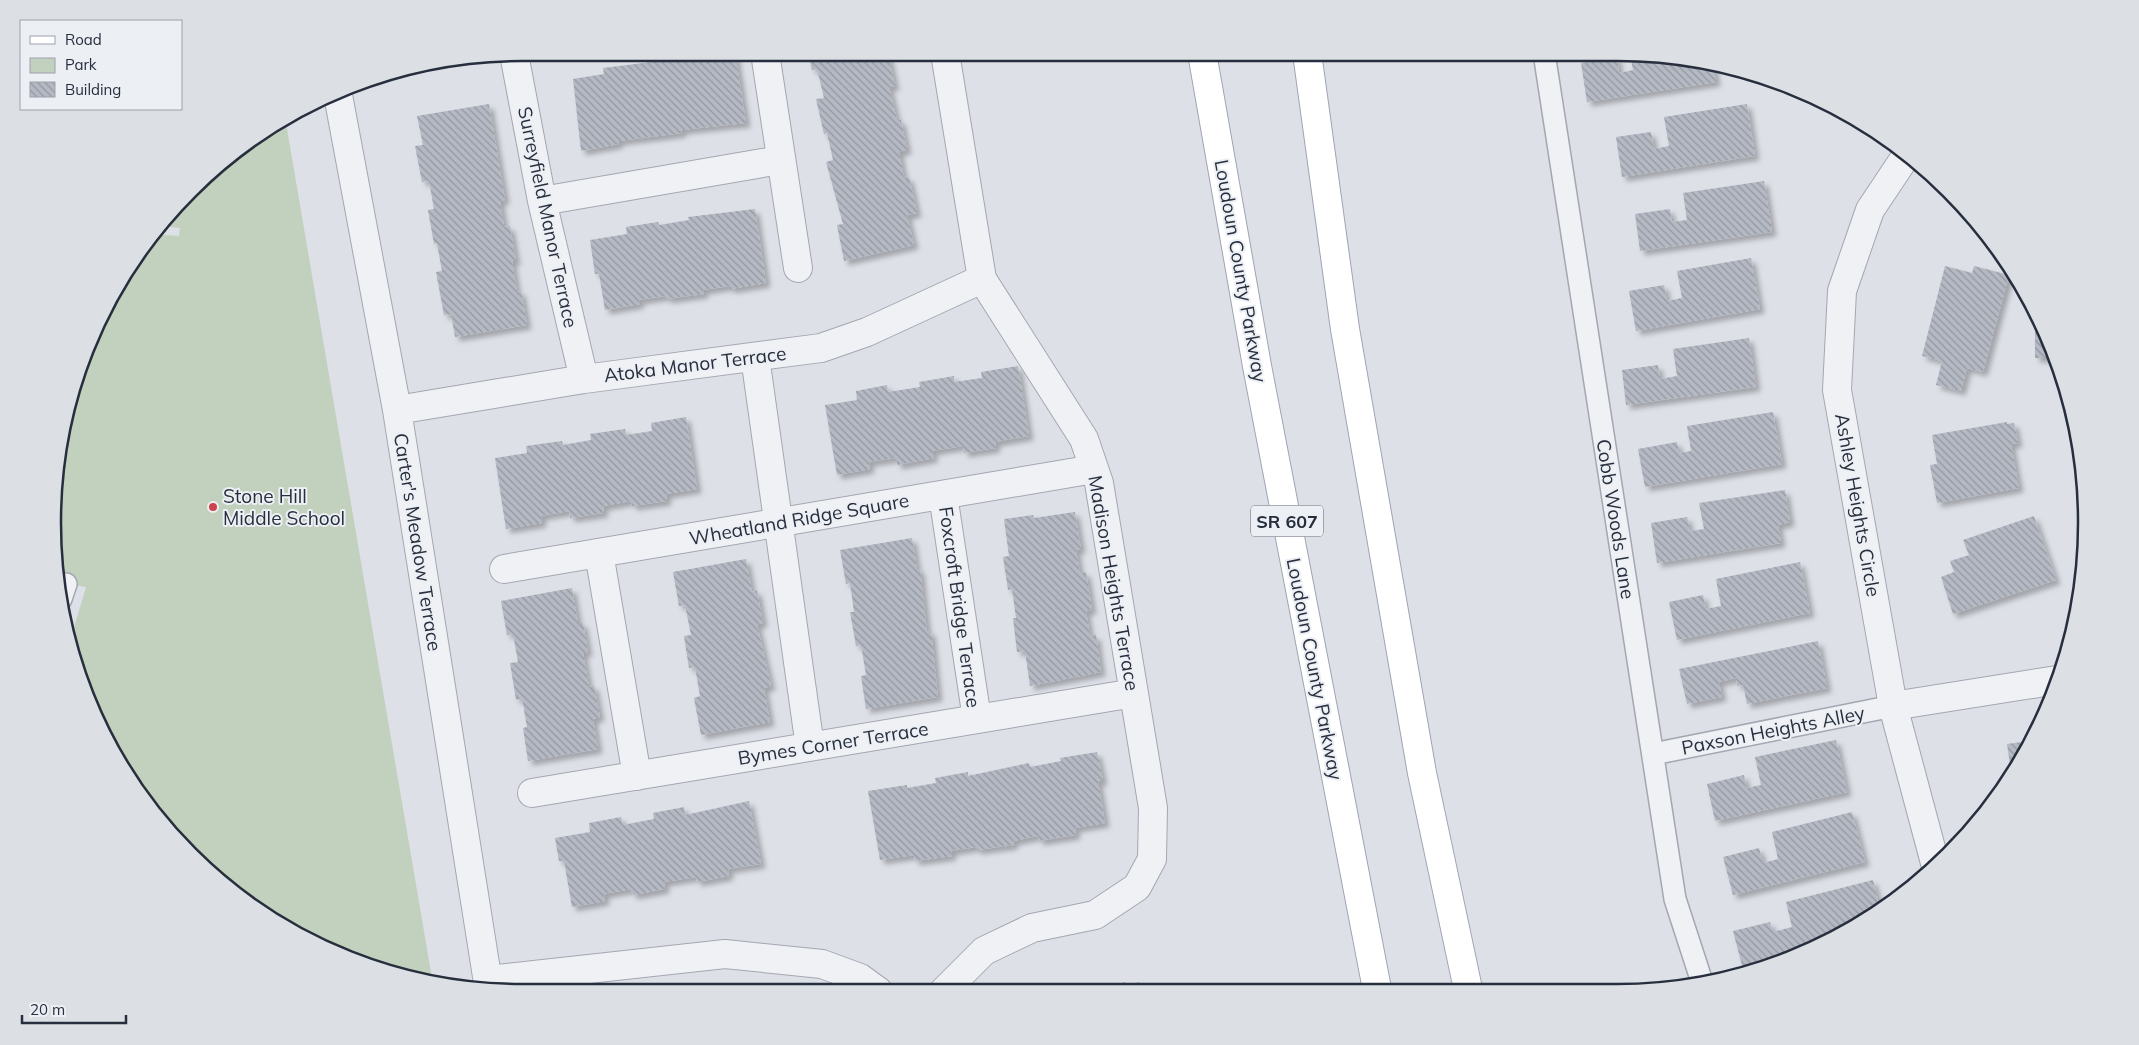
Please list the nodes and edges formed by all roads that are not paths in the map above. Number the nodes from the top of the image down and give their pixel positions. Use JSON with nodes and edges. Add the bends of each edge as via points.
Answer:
{"nodes":[{"id":1,"x":515,"y":61,"type":"edge"},
{"id":2,"x":766,"y":61,"type":"edge"},
{"id":3,"x":946,"y":61,"type":"edge"},
{"id":4,"x":1204,"y":61,"type":"edge"},
{"id":5,"x":1308,"y":61,"type":"edge"},
{"id":6,"x":1545,"y":61,"type":"edge"},
{"id":7,"x":339,"y":99,"type":"edge"},
{"id":8,"x":780,"y":160,"type":"junction"},
{"id":9,"x":1903,"y":162,"type":"edge"},
{"id":10,"x":542,"y":201,"type":"junction"},
{"id":11,"x":798,"y":268,"type":"dead end"},
{"id":12,"x":982,"y":279,"type":"junction"},
{"id":13,"x":755,"y":357,"type":"junction"},
{"id":14,"x":584,"y":379,"type":"junction"},
{"id":15,"x":397,"y":410,"type":"junction"},
{"id":16,"x":1094,"y":469,"type":"junction"},
{"id":17,"x":943,"y":495,"type":"junction"},
{"id":18,"x":779,"y":523,"type":"junction"},
{"id":19,"x":600,"y":553,"type":"junction"},
{"id":20,"x":504,"y":569,"type":"dead end"},
{"id":21,"x":2049,"y":681,"type":"edge"},
{"id":22,"x":1134,"y":693,"type":"junction"},
{"id":23,"x":1893,"y":706,"type":"junction"},
{"id":24,"x":976,"y":719,"type":"junction"},
{"id":25,"x":810,"y":746,"type":"junction"},
{"id":26,"x":1653,"y":754,"type":"junction"},
{"id":27,"x":637,"y":776,"type":"junction"},
{"id":28,"x":532,"y":793,"type":"dead end"},
{"id":29,"x":1934,"y":858,"type":"edge"},
{"id":30,"x":1700,"y":976,"type":"edge"},
{"id":31,"x":488,"y":983,"type":"edge"},
{"id":32,"x":495,"y":983,"type":"edge"},
{"id":33,"x":868,"y":984,"type":"edge"},
{"id":34,"x":951,"y":984,"type":"edge"},
{"id":35,"x":1376,"y":984,"type":"edge"},
{"id":36,"x":1467,"y":984,"type":"edge"}],
"edges":[{"from":1,"to":10,"type":"street","name":"Surreyfield Manor Terrace"},
{"from":2,"to":8,"type":"street"},
{"from":3,"to":12,"type":"street","name":"Madison Heights Terrace"},
{"from":4,"to":35,"type":"main road","name":"Loudoun County Parkway","number":"SR 607","via":[[1257,366]]},
{"from":5,"to":36,"type":"main road","via":[[1345,330],[1422,773]]},
{"from":6,"to":26,"type":"lane","name":"Cobb Woods Lane"},
{"from":7,"to":15,"type":"street","name":"Carter's Meadow Terrace"},
{"from":8,"to":10,"type":"street"},
{"from":8,"to":11,"type":"street"},
{"from":9,"to":23,"type":"street","name":"Ashley Heights Circle","via":[[1870,210],[1842,291],[1838,390]]},
{"from":10,"to":14,"type":"street","name":"Surreyfield Manor Terrace"},
{"from":12,"to":13,"type":"street","name":"Atoka Manor Terrace","via":[[821,348]]},
{"from":12,"to":16,"type":"street","name":"Madison Heights Terrace","via":[[1084,440]]},
{"from":13,"to":14,"type":"street","name":"Atoka Manor Terrace"},
{"from":13,"to":18,"type":"street"},
{"from":14,"to":15,"type":"street","name":"Atoka Manor Terrace"},
{"from":15,"to":31,"type":"street","name":"Carter's Meadow Terrace"},
{"from":16,"to":17,"type":"street","name":"Wheatland Ridge Square"},
{"from":16,"to":22,"type":"street","name":"Madison Heights Terrace"},
{"from":17,"to":18,"type":"street","name":"Wheatland Ridge Square"},
{"from":17,"to":24,"type":"street","name":"Foxcroft Bridge Terrace"},
{"from":18,"to":19,"type":"street","name":"Wheatland Ridge Square"},
{"from":18,"to":25,"type":"street"},
{"from":19,"to":20,"type":"street","name":"Wheatland Ridge Square"},
{"from":19,"to":27,"type":"street"},
{"from":21,"to":23,"type":"street"},
{"from":22,"to":24,"type":"street","name":"Bymes Corner Terrace"},
{"from":22,"to":34,"type":"street","name":"Madison Heights Terrace","via":[[1153,808],[1152,859],[1137,887],[1095,916],[1032,928],[984,951]]},
{"from":23,"to":26,"type":"lane","name":"Paxson Heights Alley"},
{"from":23,"to":29,"type":"street","name":"Ashley Heights Circle"},
{"from":24,"to":25,"type":"street","name":"Bymes Corner Terrace"},
{"from":25,"to":27,"type":"street","name":"Bymes Corner Terrace"},
{"from":26,"to":30,"type":"lane","name":"Cobb Woods Lane","via":[[1675,898]]},
{"from":27,"to":28,"type":"street","name":"Bymes Corner Terrace"},
{"from":32,"to":33,"type":"street","via":[[725,954],[822,964]]}]}
